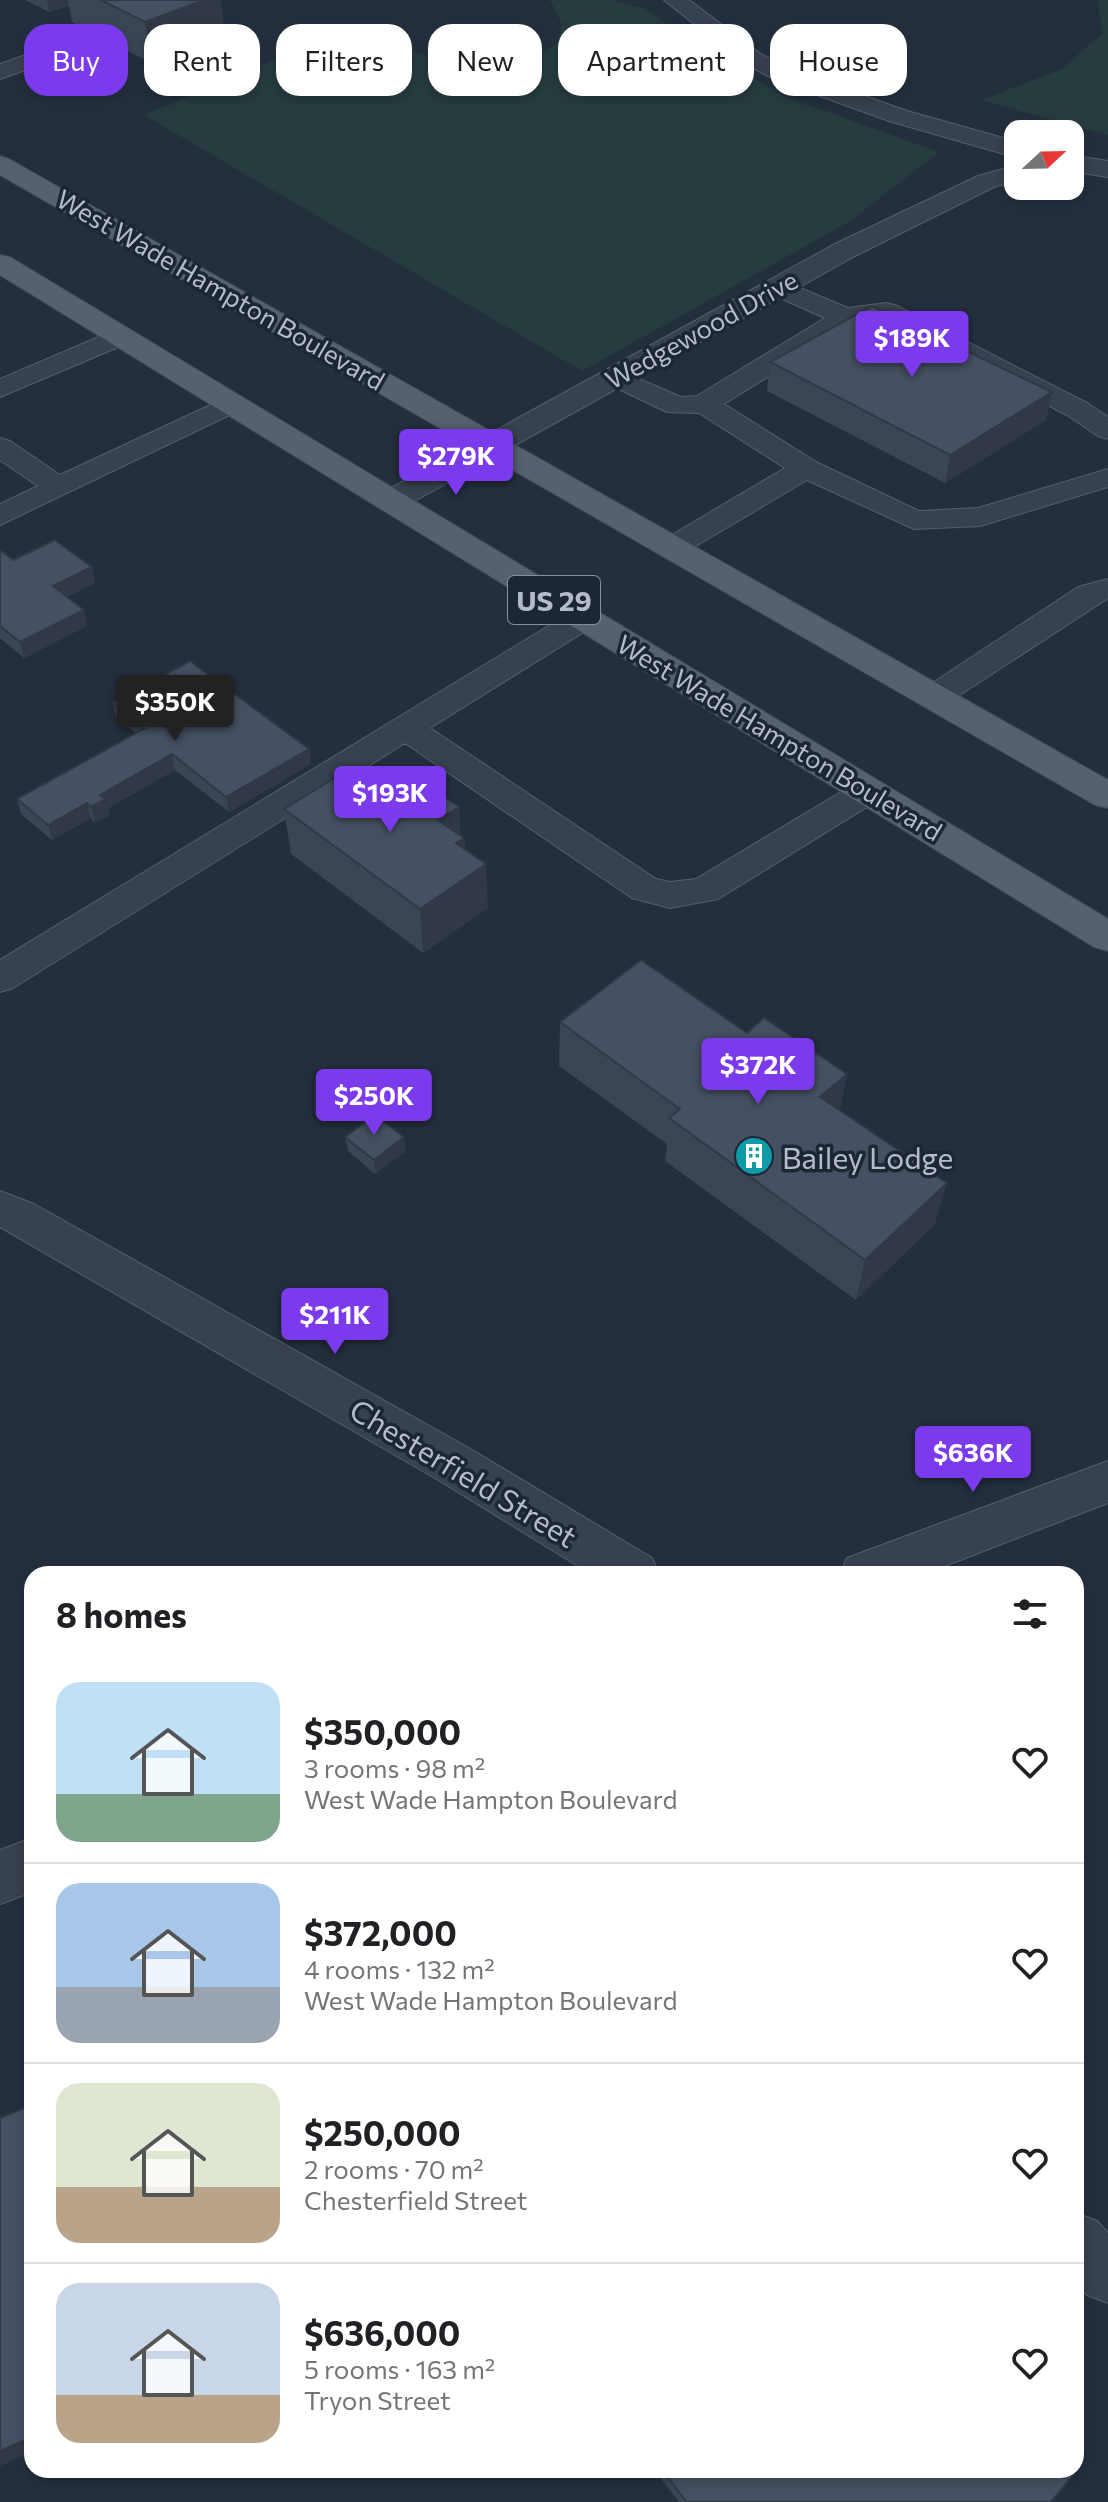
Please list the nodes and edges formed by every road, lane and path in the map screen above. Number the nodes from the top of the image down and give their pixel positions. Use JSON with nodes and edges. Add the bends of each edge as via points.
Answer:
{"nodes":[{"id":1,"x":675,"y":0,"type":"edge"},
{"id":2,"x":24,"y":63,"type":"edge"},
{"id":3,"x":0,"y":72,"type":"edge"},
{"id":4,"x":1004,"y":146,"type":"edge"},
{"id":5,"x":0,"y":164,"type":"edge"},
{"id":6,"x":1084,"y":165,"type":"edge"},
{"id":7,"x":1108,"y":169,"type":"edge"},
{"id":8,"x":1004,"y":177,"type":"edge"},
{"id":9,"x":0,"y":263,"type":"edge"},
{"id":10,"x":778,"y":287,"type":"junction"},
{"id":11,"x":845,"y":317,"type":"junction"},
{"id":12,"x":120,"y":336,"type":"junction"},
{"id":13,"x":616,"y":377,"type":"junction"},
{"id":14,"x":0,"y":389,"type":"edge"},
{"id":15,"x":232,"y":403,"type":"junction"},
{"id":16,"x":704,"y":404,"type":"junction"},
{"id":17,"x":1108,"y":430,"type":"edge"},
{"id":18,"x":494,"y":444,"type":"junction"},
{"id":19,"x":0,"y":447,"type":"edge"},
{"id":20,"x":806,"y":468,"type":"junction"},
{"id":21,"x":1108,"y":478,"type":"edge"},
{"id":22,"x":58,"y":487,"type":"junction"},
{"id":23,"x":391,"y":501,"type":"junction"},
{"id":24,"x":0,"y":516,"type":"edge"},
{"id":25,"x":673,"y":547,"type":"junction"},
{"id":26,"x":1102,"y":595,"type":"edge"},
{"id":27,"x":584,"y":618,"type":"junction"},
{"id":28,"x":934,"y":697,"type":"junction"},
{"id":29,"x":406,"y":728,"type":"junction"},
{"id":30,"x":868,"y":791,"type":"junction"},
{"id":31,"x":1108,"y":796,"type":"edge"},
{"id":32,"x":1108,"y":937,"type":"edge"},
{"id":33,"x":0,"y":978,"type":"edge"},
{"id":34,"x":0,"y":1208,"type":"edge"},
{"id":35,"x":1108,"y":1482,"type":"edge"},
{"id":36,"x":621,"y":1566,"type":"edge"},
{"id":37,"x":886,"y":1566,"type":"edge"},
{"id":38,"x":24,"y":1868,"type":"edge"},
{"id":39,"x":0,"y":1877,"type":"edge"},
{"id":40,"x":1084,"y":2250,"type":"edge"},
{"id":41,"x":1108,"y":2274,"type":"edge"}],
"edges":[{"from":1,"to":4,"type":"street","via":[[753,59],[784,75]]},
{"from":2,"to":3,"type":"lane"},
{"from":5,"to":18,"type":"main road","name":"West Wade Hampton Boulevard"},
{"from":6,"to":7,"type":"street"},
{"from":8,"to":10,"type":"street","name":"Wedgewood Drive","via":[[931,206]]},
{"from":9,"to":12,"type":"main road","name":"West Wade Hampton Boulevard","number":"US 29"},
{"from":10,"to":11,"type":"lane"},
{"from":10,"to":13,"type":"street","name":"Wedgewood Drive"},
{"from":11,"to":16,"type":"lane"},
{"from":11,"to":17,"type":"lane","via":[[886,311]]},
{"from":12,"to":14,"type":"lane"},
{"from":12,"to":15,"type":"main road","name":"West Wade Hampton Boulevard","number":"US 29"},
{"from":13,"to":16,"type":"lane","via":[[677,406]]},
{"from":13,"to":18,"type":"street","name":"Wedgewood Drive"},
{"from":15,"to":22,"type":"lane"},
{"from":15,"to":23,"type":"main road","name":"West Wade Hampton Boulevard","number":"US 29"},
{"from":16,"to":20,"type":"lane"},
{"from":18,"to":23,"type":"street","name":"Wedgewood Drive"},
{"from":18,"to":25,"type":"main road","name":"West Wade Hampton Boulevard"},
{"from":19,"to":22,"type":"lane"},
{"from":20,"to":21,"type":"lane","via":[[914,520],[980,517]]},
{"from":20,"to":25,"type":"lane"},
{"from":22,"to":24,"type":"lane"},
{"from":23,"to":27,"type":"main road","name":"West Wade Hampton Boulevard","number":"US 29"},
{"from":25,"to":28,"type":"main road","name":"West Wade Hampton Boulevard"},
{"from":26,"to":28,"type":"lane"},
{"from":27,"to":29,"type":"lane"},
{"from":27,"to":30,"type":"main road","name":"West Wade Hampton Boulevard","number":"US 29"},
{"from":28,"to":31,"type":"main road","name":"West Wade Hampton Boulevard"},
{"from":29,"to":30,"type":"lane","via":[[645,889],[670,895],[705,890]]},
{"from":29,"to":33,"type":"lane"},
{"from":30,"to":32,"type":"main road","name":"West Wade Hampton Boulevard","number":"US 29"},
{"from":34,"to":36,"type":"street","name":"Chesterfield Street","via":[[457,1466]]},
{"from":35,"to":37,"type":"street"},
{"from":38,"to":39,"type":"street"},
{"from":40,"to":41,"type":"lane"}]}
